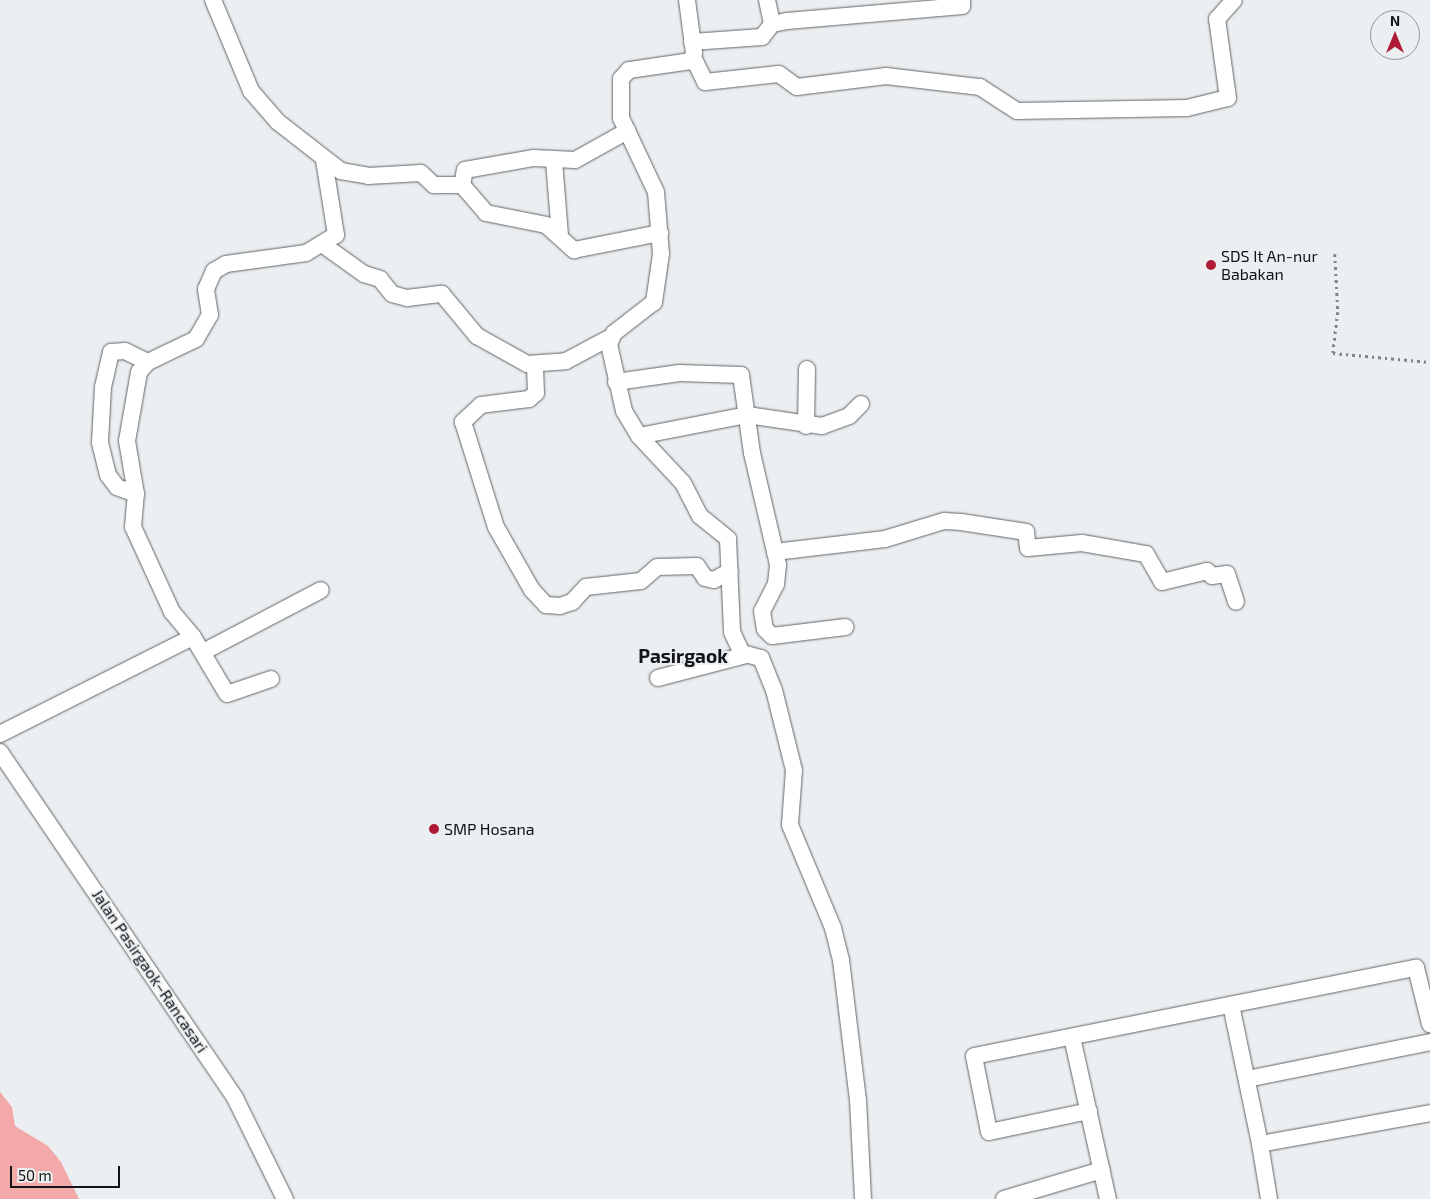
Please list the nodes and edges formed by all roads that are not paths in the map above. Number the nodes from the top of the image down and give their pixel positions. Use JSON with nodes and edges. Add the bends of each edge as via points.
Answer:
{"nodes":[{"id":1,"x":213,"y":0,"type":"edge"},
{"id":2,"x":687,"y":0,"type":"edge"},
{"id":3,"x":767,"y":0,"type":"edge"},
{"id":4,"x":962,"y":0,"type":"edge"},
{"id":5,"x":1234,"y":0,"type":"edge"},
{"id":6,"x":772,"y":24,"type":"junction"},
{"id":7,"x":693,"y":49,"type":"junction"},
{"id":8,"x":627,"y":131,"type":"junction"},
{"id":9,"x":324,"y":160,"type":"junction"},
{"id":10,"x":554,"y":161,"type":"junction"},
{"id":11,"x":462,"y":185,"type":"junction"},
{"id":12,"x":660,"y":233,"type":"junction"},
{"id":13,"x":560,"y":236,"type":"junction"},
{"id":14,"x":322,"y":244,"type":"junction"},
{"id":15,"x":611,"y":337,"type":"junction"},
{"id":16,"x":148,"y":362,"type":"junction"},
{"id":17,"x":535,"y":366,"type":"junction"},
{"id":18,"x":807,"y":369,"type":"dead end"},
{"id":19,"x":616,"y":382,"type":"junction"},
{"id":20,"x":860,"y":404,"type":"dead end"},
{"id":21,"x":747,"y":415,"type":"junction"},
{"id":22,"x":806,"y":426,"type":"junction"},
{"id":23,"x":639,"y":436,"type":"junction"},
{"id":24,"x":136,"y":494,"type":"junction"},
{"id":25,"x":775,"y":552,"type":"junction"},
{"id":26,"x":730,"y":571,"type":"junction"},
{"id":27,"x":321,"y":590,"type":"dead end"},
{"id":28,"x":1236,"y":602,"type":"dead end"},
{"id":29,"x":844,"y":627,"type":"dead end"},
{"id":30,"x":193,"y":637,"type":"junction"},
{"id":31,"x":203,"y":652,"type":"junction"},
{"id":32,"x":746,"y":655,"type":"junction"},
{"id":33,"x":658,"y":678,"type":"dead end"},
{"id":34,"x":271,"y":679,"type":"dead end"},
{"id":35,"x":0,"y":734,"type":"edge"},
{"id":36,"x":0,"y":752,"type":"edge"},
{"id":37,"x":1231,"y":1005,"type":"junction"},
{"id":38,"x":1430,"y":1024,"type":"edge"},
{"id":39,"x":1072,"y":1037,"type":"junction"},
{"id":40,"x":1430,"y":1042,"type":"edge"},
{"id":41,"x":1247,"y":1079,"type":"junction"},
{"id":42,"x":1088,"y":1111,"type":"junction"},
{"id":43,"x":1430,"y":1112,"type":"edge"},
{"id":44,"x":1260,"y":1144,"type":"junction"},
{"id":45,"x":1102,"y":1170,"type":"junction"},
{"id":46,"x":285,"y":1199,"type":"edge"},
{"id":47,"x":862,"y":1199,"type":"edge"},
{"id":48,"x":1004,"y":1199,"type":"edge"},
{"id":49,"x":1108,"y":1199,"type":"edge"},
{"id":50,"x":1269,"y":1199,"type":"edge"}],
"edges":[{"from":1,"to":9,"type":"street","via":[[251,91],[278,122]]},
{"from":2,"to":7,"type":"street"},
{"from":3,"to":6,"type":"street"},
{"from":4,"to":6,"type":"street","via":[[962,6]]},
{"from":5,"to":7,"type":"street","via":[[1217,19],[1228,98],[1187,108],[1017,111],[980,87],[886,76],[797,87],[779,74],[705,82]]},
{"from":6,"to":7,"type":"street","via":[[762,37]]},
{"from":7,"to":8,"type":"street","via":[[688,62],[624,73],[620,109]]},
{"from":8,"to":10,"type":"street","via":[[575,160]]},
{"from":8,"to":12,"type":"street","via":[[656,192]]},
{"from":9,"to":11,"type":"street","via":[[350,175],[421,173],[434,185]]},
{"from":9,"to":14,"type":"street","via":[[336,235]]},
{"from":10,"to":11,"type":"street","via":[[534,158],[466,170]]},
{"from":10,"to":13,"type":"street"},
{"from":11,"to":13,"type":"street","via":[[486,213],[546,225]]},
{"from":12,"to":13,"type":"street","via":[[581,250],[569,248]]},
{"from":12,"to":15,"type":"street","via":[[654,302]]},
{"from":14,"to":16,"type":"street","via":[[306,253],[226,264],[214,271],[206,289],[210,315],[196,339]]},
{"from":14,"to":17,"type":"street","via":[[364,274],[380,279],[392,294],[407,298],[442,294],[491,347]]},
{"from":15,"to":17,"type":"street","via":[[566,361]]},
{"from":15,"to":19,"type":"street"},
{"from":16,"to":24,"type":"street","via":[[134,387],[127,441]]},
{"from":16,"to":24,"type":"street","via":[[125,351],[111,352],[103,386],[100,442],[108,475],[117,487]]},
{"from":17,"to":26,"type":"street","via":[[536,393],[529,399],[480,406],[463,422],[464,435],[496,527],[532,590],[546,605],[560,606],[572,602],[586,587],[641,582],[657,567],[697,566],[705,578],[714,580]]},
{"from":18,"to":22,"type":"street"},
{"from":19,"to":21,"type":"street","via":[[679,373],[738,374]]},
{"from":19,"to":23,"type":"street","via":[[624,411]]},
{"from":20,"to":22,"type":"street","via":[[832,424]]},
{"from":21,"to":22,"type":"street"},
{"from":21,"to":23,"type":"street"},
{"from":21,"to":25,"type":"street"},
{"from":23,"to":26,"type":"street","via":[[683,483],[700,516],[725,534],[731,548]]},
{"from":24,"to":30,"type":"street","via":[[134,533],[161,593]]},
{"from":25,"to":28,"type":"street","via":[[885,539],[944,521],[961,522],[1026,532],[1028,548],[1082,543],[1146,554],[1162,582],[1207,571],[1212,576],[1228,574]]},
{"from":25,"to":29,"type":"street","via":[[778,565],[776,584],[762,611],[765,629],[772,636]]},
{"from":26,"to":32,"type":"street","via":[[730,624]]},
{"from":27,"to":31,"type":"street"},
{"from":30,"to":31,"type":"street"},
{"from":30,"to":35,"type":"street"},
{"from":31,"to":34,"type":"street","via":[[227,694]]},
{"from":32,"to":33,"type":"street"},
{"from":32,"to":47,"type":"street","via":[[761,658],[774,690],[794,770],[790,826],[838,941],[858,1100]]},
{"from":36,"to":46,"type":"street","name":"Jalan Pasirgaok–Rancasari","via":[[235,1098]]},
{"from":37,"to":38,"type":"street","via":[[1416,968]]},
{"from":37,"to":39,"type":"street"},
{"from":37,"to":41,"type":"street"},
{"from":39,"to":42,"type":"street"},
{"from":39,"to":42,"type":"street","via":[[974,1056],[988,1132]]},
{"from":40,"to":41,"type":"street"},
{"from":41,"to":44,"type":"street"},
{"from":42,"to":45,"type":"street"},
{"from":43,"to":44,"type":"street"},
{"from":44,"to":50,"type":"street"},
{"from":45,"to":48,"type":"street"},
{"from":45,"to":49,"type":"street"}]}
